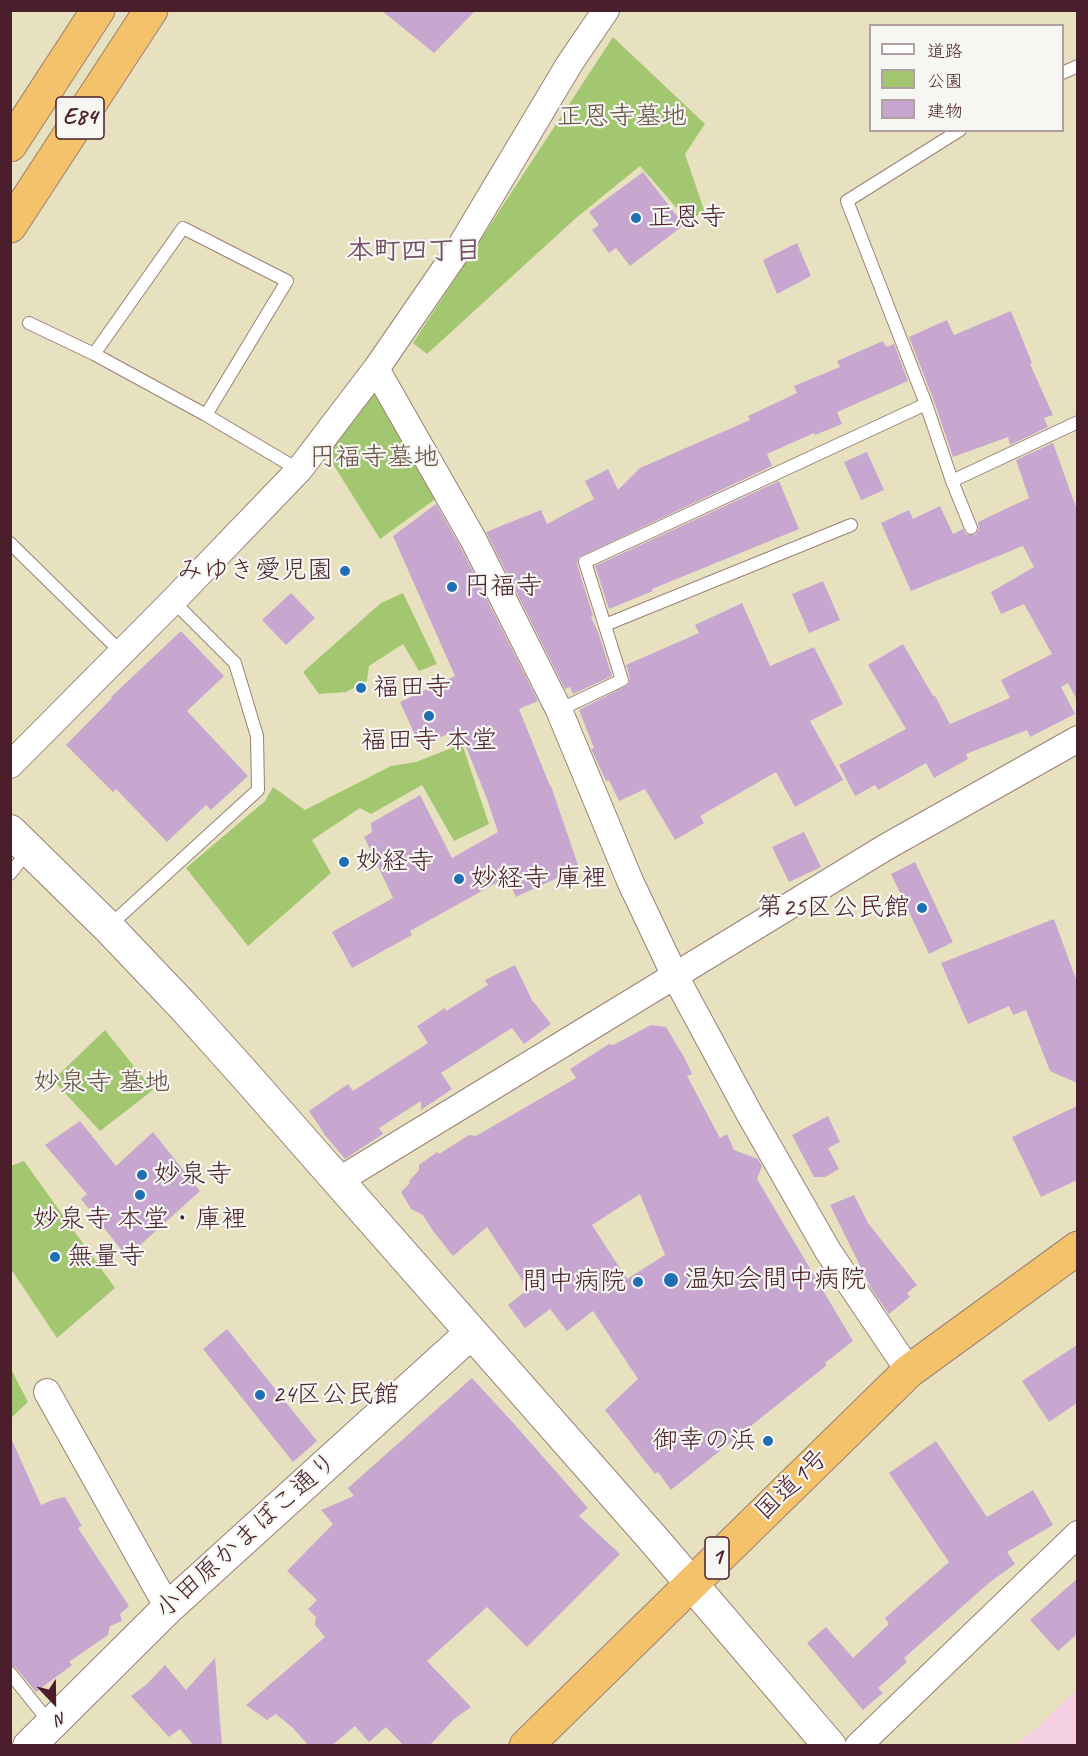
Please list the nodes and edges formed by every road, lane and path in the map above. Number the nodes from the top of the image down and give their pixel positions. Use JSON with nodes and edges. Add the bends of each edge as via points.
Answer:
{"nodes":[{"id":1,"x":98,"y":10,"type":"edge"},
{"id":2,"x":151,"y":10,"type":"edge"},
{"id":3,"x":606,"y":10,"type":"edge"},
{"id":4,"x":957,"y":132,"type":"edge"},
{"id":5,"x":10,"y":145,"type":"edge"},
{"id":6,"x":10,"y":226,"type":"edge"},
{"id":7,"x":29,"y":323,"type":"dead end"},
{"id":8,"x":94,"y":354,"type":"junction"},
{"id":9,"x":375,"y":369,"type":"junction"},
{"id":10,"x":926,"y":404,"type":"junction"},
{"id":11,"x":206,"y":414,"type":"junction"},
{"id":12,"x":1077,"y":422,"type":"edge"},
{"id":13,"x":299,"y":470,"type":"junction"},
{"id":14,"x":952,"y":481,"type":"junction"},
{"id":15,"x":851,"y":525,"type":"dead end"},
{"id":16,"x":970,"y":528,"type":"dead end"},
{"id":17,"x":10,"y":543,"type":"edge"},
{"id":18,"x":173,"y":601,"type":"junction"},
{"id":19,"x":605,"y":625,"type":"junction"},
{"id":20,"x":121,"y":652,"type":"junction"},
{"id":21,"x":559,"y":710,"type":"junction"},
{"id":22,"x":1077,"y":739,"type":"edge"},
{"id":23,"x":10,"y":765,"type":"edge"},
{"id":24,"x":20,"y":840,"type":"edge"},
{"id":25,"x":10,"y":874,"type":"edge"},
{"id":26,"x":108,"y":927,"type":"junction"},
{"id":27,"x":675,"y":976,"type":"junction"},
{"id":28,"x":338,"y":1181,"type":"junction"},
{"id":29,"x":1077,"y":1248,"type":"edge"},
{"id":30,"x":471,"y":1333,"type":"junction"},
{"id":31,"x":909,"y":1371,"type":"junction"},
{"id":32,"x":47,"y":1392,"type":"dead end"},
{"id":33,"x":1077,"y":1534,"type":"edge"},
{"id":34,"x":690,"y":1583,"type":"junction"},
{"id":35,"x":168,"y":1608,"type":"junction"},
{"id":36,"x":10,"y":1673,"type":"edge"},
{"id":37,"x":51,"y":1724,"type":"junction"},
{"id":38,"x":28,"y":1746,"type":"edge"},
{"id":39,"x":526,"y":1746,"type":"edge"},
{"id":40,"x":830,"y":1746,"type":"edge"},
{"id":41,"x":858,"y":1746,"type":"edge"}],
"edges":[{"from":1,"to":5,"type":"highway","number":"E84"},
{"from":2,"to":6,"type":"highway","number":"E84"},
{"from":3,"to":9,"type":"street","via":[[460,247]]},
{"from":4,"to":10,"type":"lane","via":[[847,201]]},
{"from":7,"to":8,"type":"lane"},
{"from":8,"to":11,"type":"lane"},
{"from":8,"to":11,"type":"lane","via":[[183,228],[287,281]]},
{"from":9,"to":13,"type":"street"},
{"from":9,"to":21,"type":"street","via":[[473,539]]},
{"from":10,"to":14,"type":"lane"},
{"from":10,"to":19,"type":"lane","via":[[585,562]]},
{"from":11,"to":13,"type":"lane"},
{"from":12,"to":14,"type":"lane"},
{"from":13,"to":18,"type":"street"},
{"from":14,"to":16,"type":"lane"},
{"from":15,"to":19,"type":"lane"},
{"from":17,"to":20,"type":"lane"},
{"from":18,"to":20,"type":"street"},
{"from":18,"to":26,"type":"lane","via":[[235,663],[257,736],[258,790]]},
{"from":19,"to":21,"type":"lane","via":[[622,680]]},
{"from":20,"to":23,"type":"street"},
{"from":21,"to":27,"type":"street","via":[[630,881]]},
{"from":22,"to":27,"type":"street","via":[[885,847]]},
{"from":24,"to":25,"type":"lane"},
{"from":24,"to":26,"type":"street"},
{"from":26,"to":28,"type":"street"},
{"from":27,"to":28,"type":"street"},
{"from":27,"to":31,"type":"street","via":[[828,1251]]},
{"from":28,"to":30,"type":"street"},
{"from":29,"to":31,"type":"highway","name":"国道1号","number":"1"},
{"from":30,"to":34,"type":"street"},
{"from":30,"to":35,"type":"street","name":"小田原かまぼこ通り"},
{"from":31,"to":34,"type":"highway","name":"国道1号","number":"1"},
{"from":32,"to":35,"type":"street"},
{"from":33,"to":41,"type":"street"},
{"from":34,"to":39,"type":"highway","name":"国道1号","number":"1"},
{"from":34,"to":40,"type":"street"},
{"from":35,"to":37,"type":"street","name":"小田原かまぼこ通り"},
{"from":36,"to":37,"type":"lane"},
{"from":37,"to":38,"type":"street","name":"小田原かまぼこ通り"}]}
